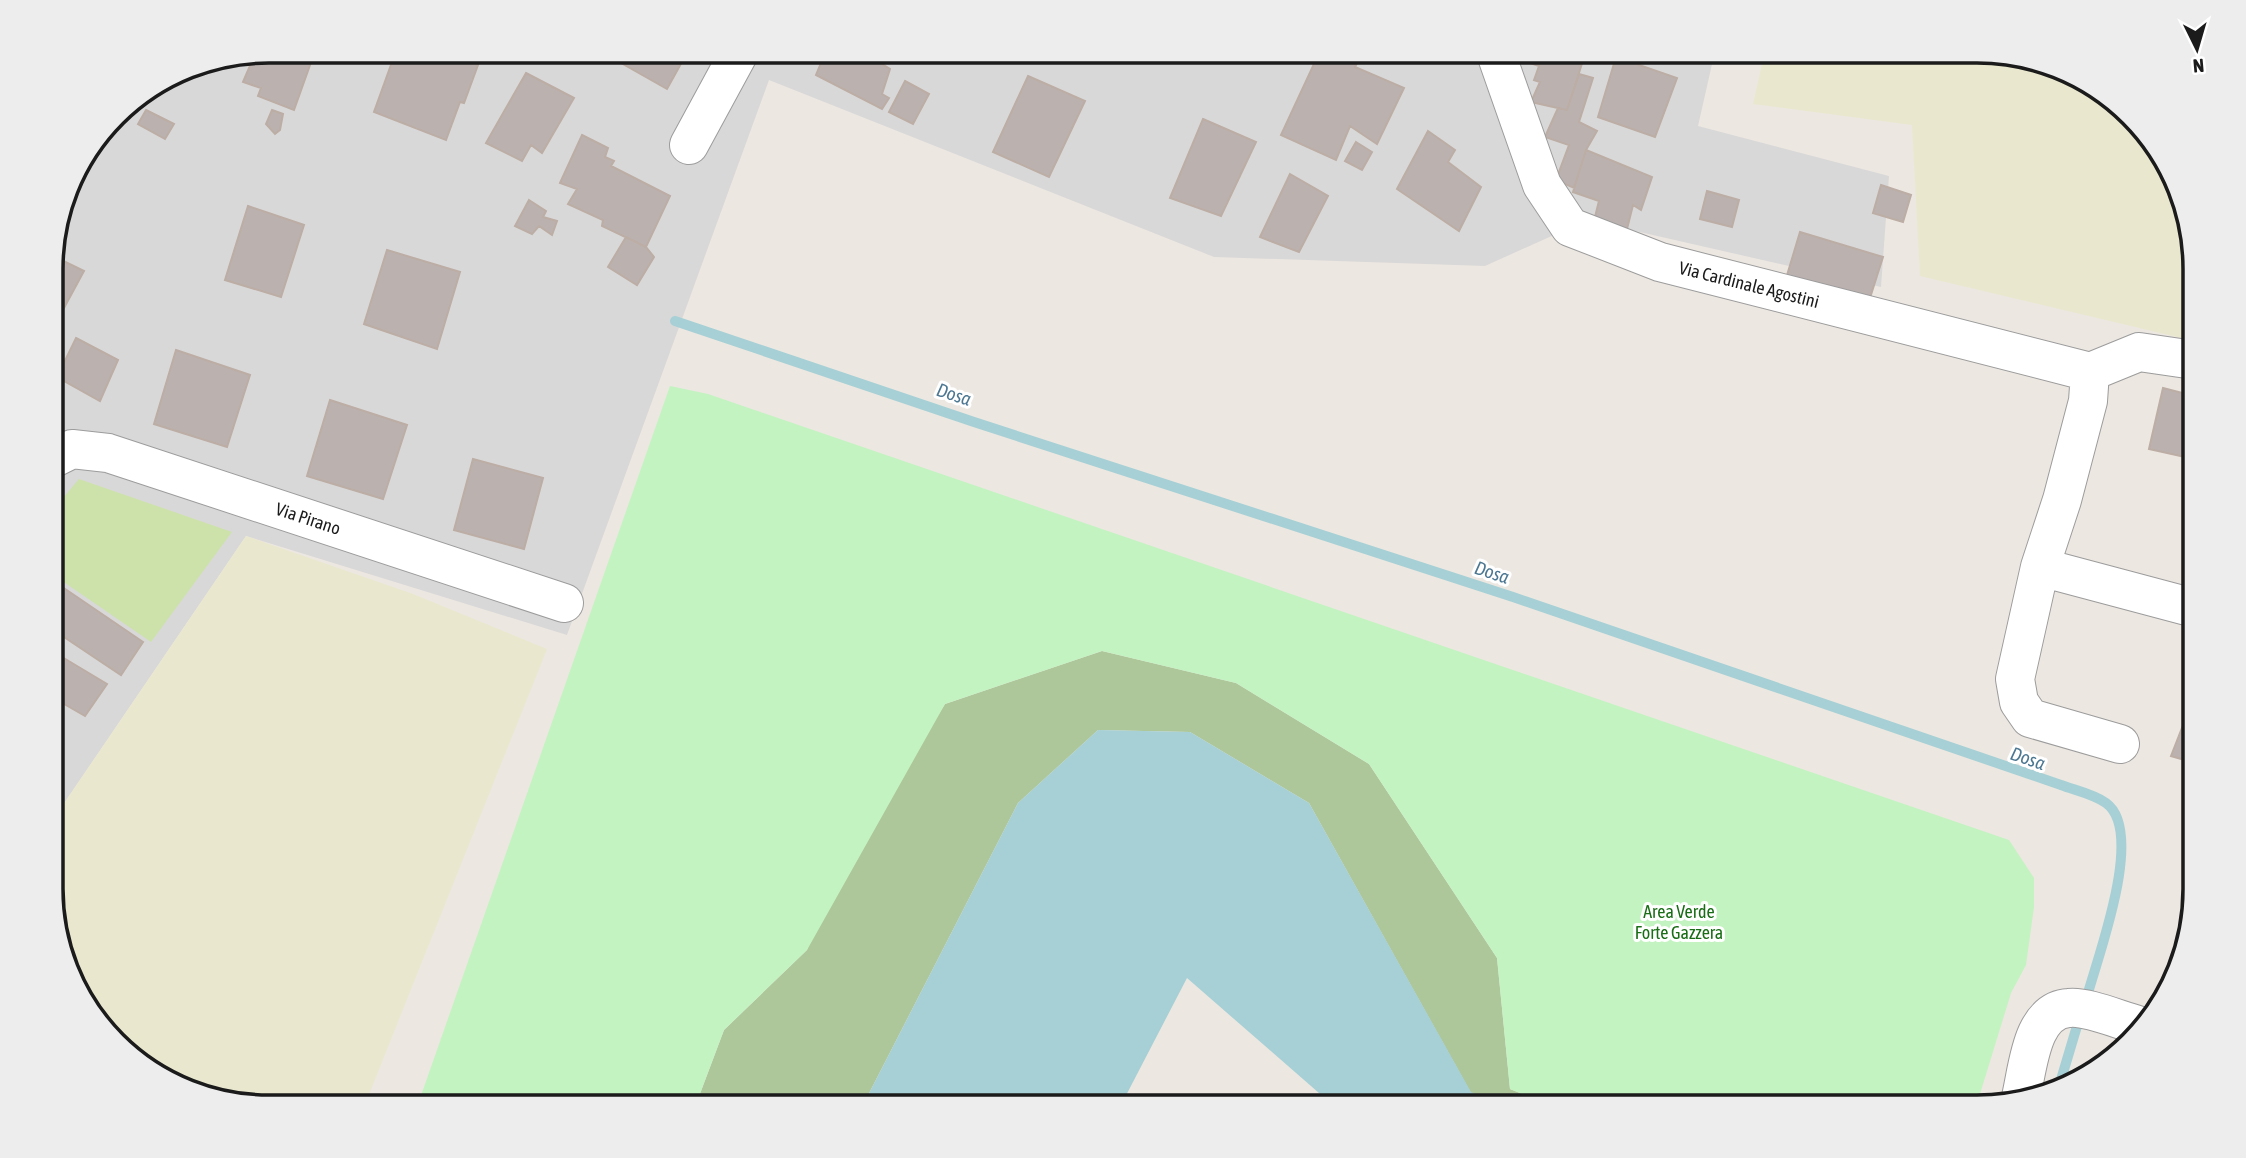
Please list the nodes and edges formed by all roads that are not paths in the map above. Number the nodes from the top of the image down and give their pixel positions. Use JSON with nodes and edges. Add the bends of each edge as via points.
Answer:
{"nodes":[{"id":1,"x":733,"y":63,"type":"edge"},
{"id":2,"x":1499,"y":63,"type":"edge"},
{"id":3,"x":689,"y":145,"type":"dead end"},
{"id":4,"x":2183,"y":358,"type":"edge"},
{"id":5,"x":2089,"y":387,"type":"junction"},
{"id":6,"x":63,"y":453,"type":"edge"},
{"id":7,"x":2040,"y":568,"type":"junction"},
{"id":8,"x":565,"y":603,"type":"dead end"},
{"id":9,"x":2183,"y":605,"type":"edge"},
{"id":10,"x":2120,"y":744,"type":"dead end"},
{"id":11,"x":2133,"y":1024,"type":"edge"},
{"id":12,"x":2023,"y":1089,"type":"edge"}],
"edges":[{"from":1,"to":3,"type":"street"},
{"from":2,"to":5,"type":"street","name":"Via Cardinale Agostini","via":[[1542,185],[1570,227],[1660,262]]},
{"from":4,"to":5,"type":"street","via":[[2139,352]]},
{"from":5,"to":7,"type":"street"},
{"from":6,"to":8,"type":"street","name":"Via Pirano","via":[[72,449],[108,453]]},
{"from":7,"to":9,"type":"street"},
{"from":7,"to":10,"type":"street","via":[[2015,679],[2019,702],[2030,718]]},
{"from":11,"to":12,"type":"street","via":[[2086,1011],[2053,1011],[2037,1031]]}]}
